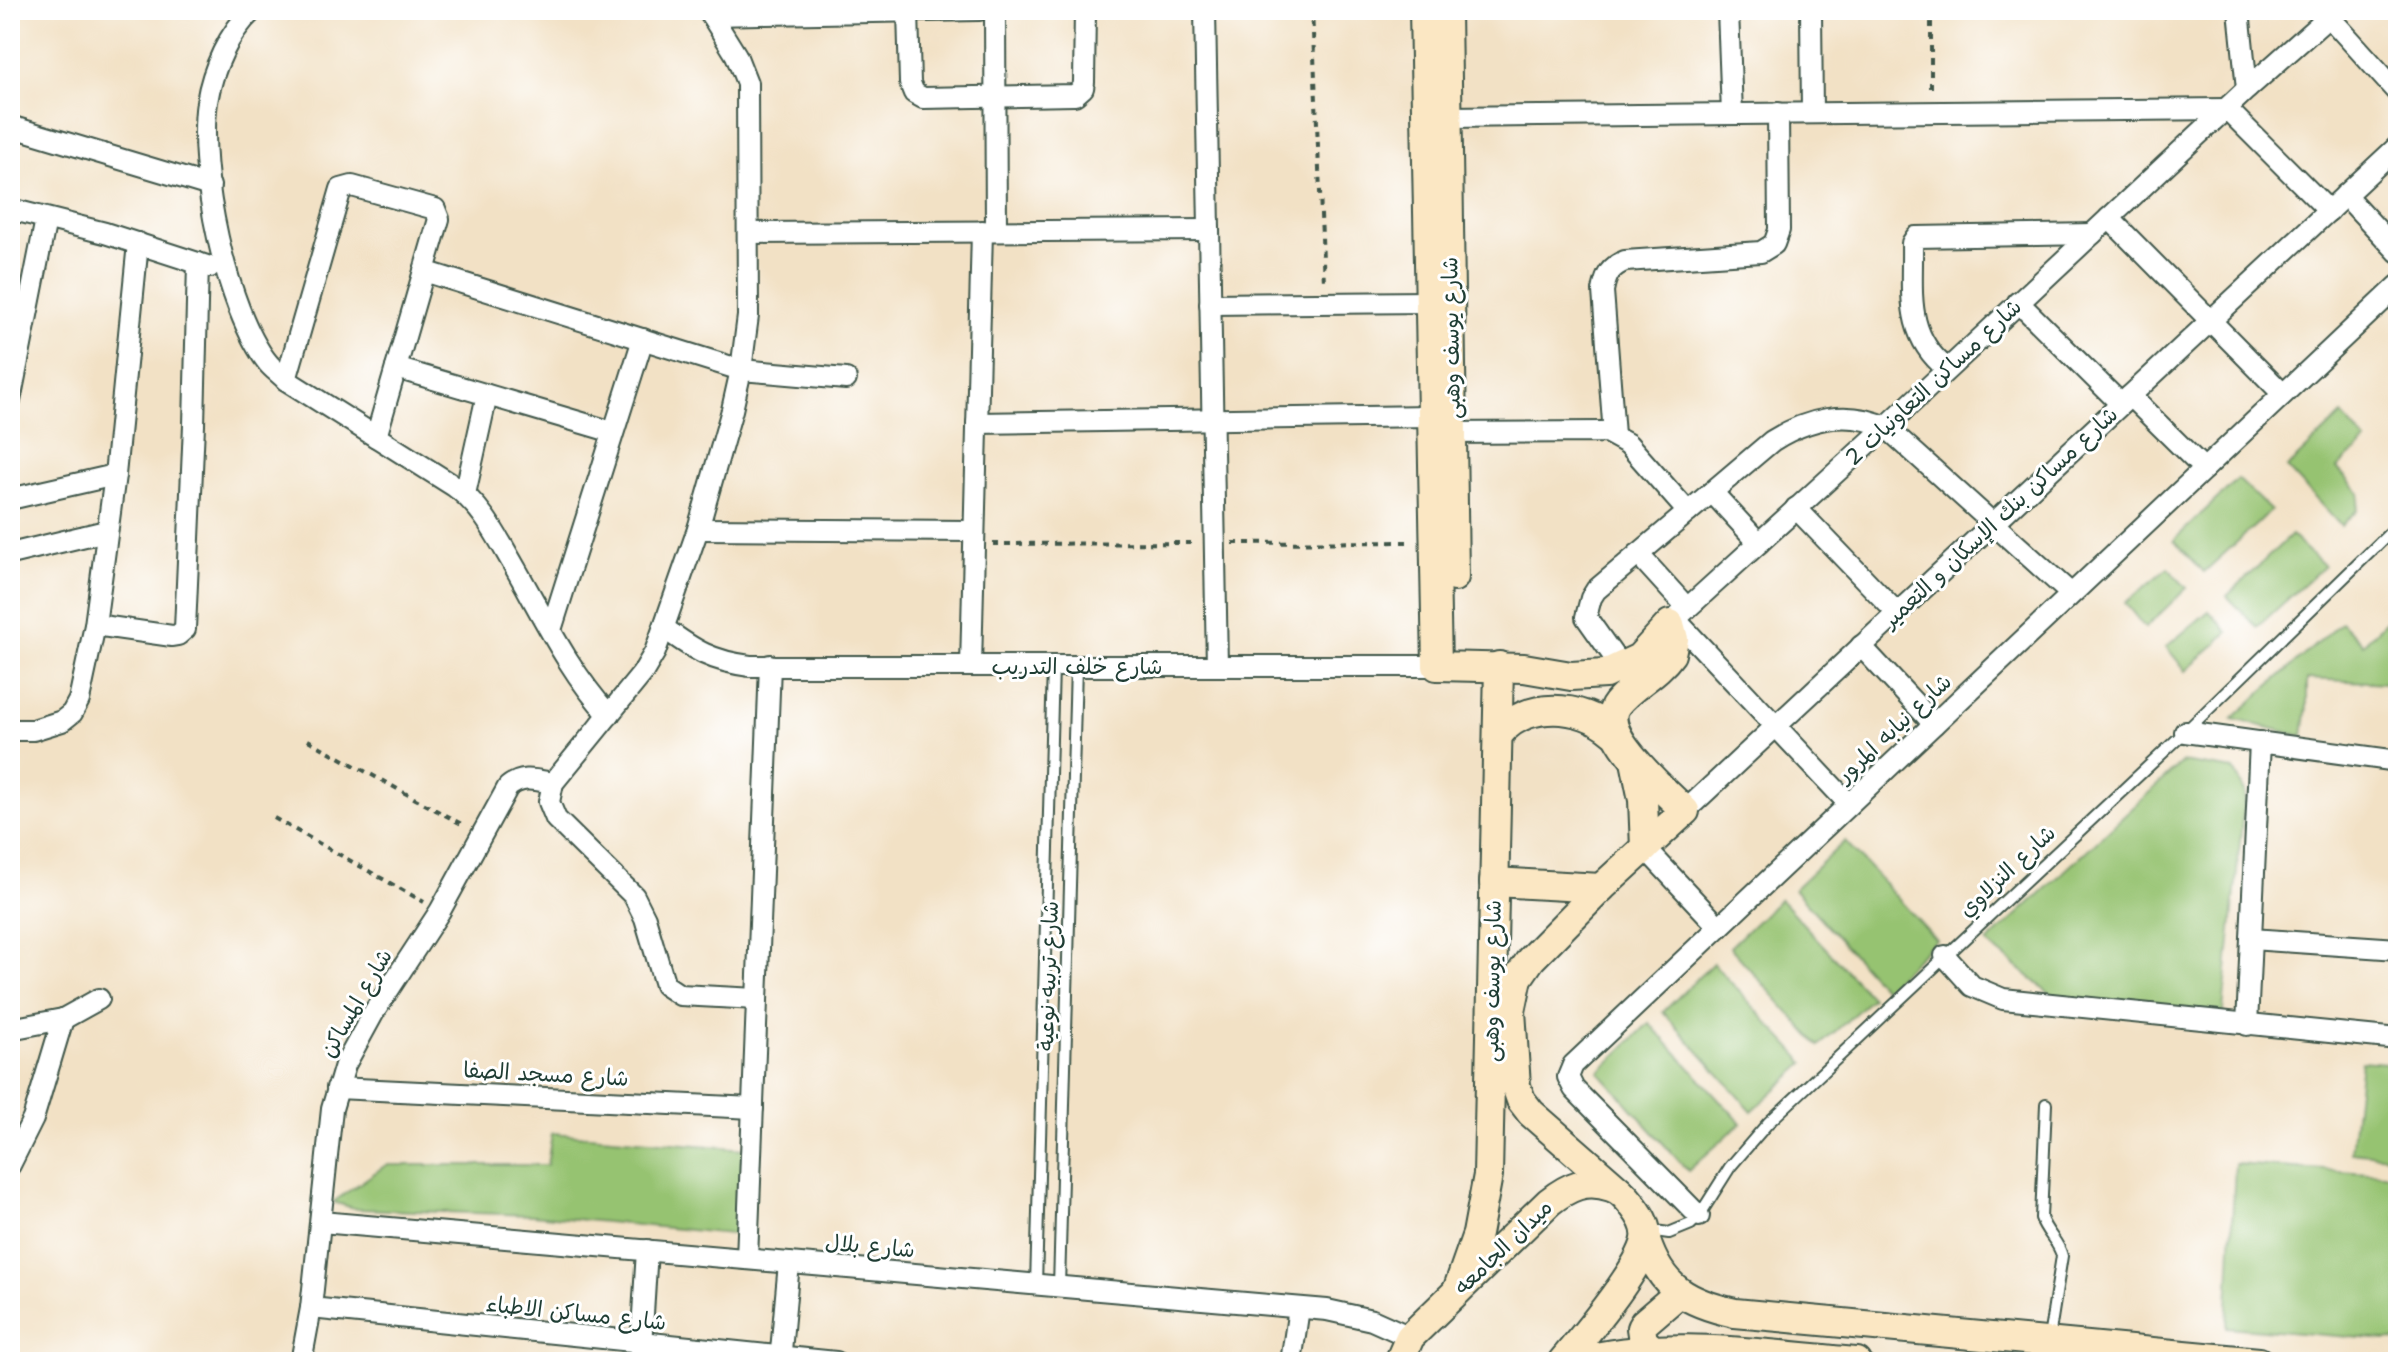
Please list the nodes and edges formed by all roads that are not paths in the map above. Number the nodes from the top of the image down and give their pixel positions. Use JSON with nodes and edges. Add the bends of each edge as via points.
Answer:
{"nodes":[{"id":1,"x":979,"y":10,"type":"edge"},
{"id":2,"x":995,"y":10,"type":"edge"},
{"id":3,"x":1085,"y":10,"type":"edge"},
{"id":4,"x":1205,"y":10,"type":"edge"},
{"id":5,"x":1424,"y":10,"type":"edge"},
{"id":6,"x":1446,"y":10,"type":"edge"},
{"id":7,"x":1728,"y":10,"type":"edge"},
{"id":8,"x":1811,"y":10,"type":"edge"},
{"id":9,"x":2239,"y":10,"type":"edge"},
{"id":10,"x":908,"y":11,"type":"edge"},
{"id":11,"x":248,"y":12,"type":"edge"},
{"id":12,"x":710,"y":12,"type":"edge"},
{"id":13,"x":2330,"y":12,"type":"edge"},
{"id":14,"x":2247,"y":89,"type":"junction"},
{"id":15,"x":2398,"y":93,"type":"edge"},
{"id":16,"x":995,"y":97,"type":"junction"},
{"id":17,"x":2227,"y":109,"type":"junction"},
{"id":18,"x":1778,"y":113,"type":"junction"},
{"id":19,"x":1812,"y":113,"type":"junction"},
{"id":20,"x":1732,"y":114,"type":"junction"},
{"id":21,"x":1449,"y":117,"type":"junction"},
{"id":22,"x":10,"y":126,"type":"edge"},
{"id":23,"x":2398,"y":146,"type":"edge"},
{"id":24,"x":210,"y":186,"type":"junction"},
{"id":25,"x":2345,"y":195,"type":"junction"},
{"id":26,"x":10,"y":209,"type":"edge"},
{"id":27,"x":2329,"y":211,"type":"junction"},
{"id":28,"x":2109,"y":218,"type":"junction"},
{"id":29,"x":46,"y":219,"type":"junction"},
{"id":30,"x":1209,"y":230,"type":"junction"},
{"id":31,"x":989,"y":231,"type":"junction"},
{"id":32,"x":748,"y":233,"type":"junction"},
{"id":33,"x":2092,"y":234,"type":"junction"},
{"id":34,"x":138,"y":243,"type":"junction"},
{"id":35,"x":2398,"y":252,"type":"edge"},
{"id":36,"x":198,"y":263,"type":"junction"},
{"id":37,"x":424,"y":271,"type":"junction"},
{"id":38,"x":227,"y":272,"type":"junction"},
{"id":39,"x":2398,"y":286,"type":"edge"},
{"id":40,"x":1429,"y":302,"type":"junction"},
{"id":41,"x":2018,"y":302,"type":"junction"},
{"id":42,"x":1210,"y":304,"type":"junction"},
{"id":43,"x":2210,"y":321,"type":"junction"},
{"id":44,"x":643,"y":339,"type":"junction"},
{"id":45,"x":396,"y":368,"type":"junction"},
{"id":46,"x":1946,"y":368,"type":"junction"},
{"id":47,"x":741,"y":370,"type":"junction"},
{"id":48,"x":846,"y":379,"type":"dead end"},
{"id":49,"x":286,"y":380,"type":"junction"},
{"id":50,"x":2282,"y":393,"type":"junction"},
{"id":51,"x":487,"y":395,"type":"junction"},
{"id":52,"x":2126,"y":400,"type":"junction"},
{"id":53,"x":10,"y":401,"type":"edge"},
{"id":54,"x":1212,"y":420,"type":"junction"},
{"id":55,"x":977,"y":423,"type":"junction"},
{"id":56,"x":1886,"y":427,"type":"junction"},
{"id":57,"x":1438,"y":428,"type":"junction"},
{"id":58,"x":613,"y":432,"type":"junction"},
{"id":59,"x":1614,"y":435,"type":"junction"},
{"id":60,"x":376,"y":437,"type":"junction"},
{"id":61,"x":2204,"y":469,"type":"junction"},
{"id":62,"x":115,"y":475,"type":"junction"},
{"id":63,"x":1712,"y":492,"type":"junction"},
{"id":64,"x":465,"y":494,"type":"junction"},
{"id":65,"x":10,"y":499,"type":"edge"},
{"id":66,"x":1796,"y":508,"type":"junction"},
{"id":67,"x":1688,"y":512,"type":"junction"},
{"id":68,"x":1992,"y":524,"type":"junction"},
{"id":69,"x":2398,"y":525,"type":"edge"},
{"id":70,"x":698,"y":529,"type":"junction"},
{"id":71,"x":106,"y":531,"type":"junction"},
{"id":72,"x":974,"y":531,"type":"junction"},
{"id":73,"x":1759,"y":543,"type":"junction"},
{"id":74,"x":10,"y":554,"type":"edge"},
{"id":75,"x":1638,"y":554,"type":"junction"},
{"id":76,"x":2071,"y":594,"type":"junction"},
{"id":77,"x":1897,"y":613,"type":"junction"},
{"id":78,"x":1678,"y":617,"type":"junction"},
{"id":79,"x":95,"y":625,"type":"junction"},
{"id":80,"x":664,"y":628,"type":"junction"},
{"id":81,"x":551,"y":630,"type":"junction"},
{"id":82,"x":1861,"y":646,"type":"junction"},
{"id":83,"x":770,"y":665,"type":"junction"},
{"id":84,"x":971,"y":666,"type":"junction"},
{"id":85,"x":1053,"y":666,"type":"junction"},
{"id":86,"x":1076,"y":666,"type":"junction"},
{"id":87,"x":1217,"y":666,"type":"junction"},
{"id":88,"x":1447,"y":666,"type":"junction"},
{"id":89,"x":1499,"y":666,"type":"junction"},
{"id":90,"x":1622,"y":668,"type":"junction"},
{"id":91,"x":609,"y":715,"type":"junction"},
{"id":92,"x":1934,"y":724,"type":"junction"},
{"id":93,"x":1776,"y":725,"type":"junction"},
{"id":94,"x":10,"y":730,"type":"edge"},
{"id":95,"x":1613,"y":731,"type":"junction"},
{"id":96,"x":2185,"y":732,"type":"junction"},
{"id":97,"x":1498,"y":735,"type":"junction"},
{"id":98,"x":2260,"y":742,"type":"junction"},
{"id":99,"x":1634,"y":759,"type":"junction"},
{"id":100,"x":2398,"y":761,"type":"edge"},
{"id":101,"x":553,"y":783,"type":"junction"},
{"id":102,"x":1849,"y":804,"type":"junction"},
{"id":103,"x":1685,"y":811,"type":"junction"},
{"id":104,"x":1645,"y":848,"type":"junction"},
{"id":105,"x":1494,"y":882,"type":"junction"},
{"id":106,"x":1601,"y":888,"type":"junction"},
{"id":107,"x":1719,"y":927,"type":"junction"},
{"id":108,"x":2251,"y":939,"type":"junction"},
{"id":109,"x":2398,"y":949,"type":"edge"},
{"id":110,"x":1945,"y":956,"type":"junction"},
{"id":111,"x":99,"y":999,"type":"dead end"},
{"id":112,"x":757,"y":999,"type":"junction"},
{"id":113,"x":63,"y":1019,"type":"junction"},
{"id":114,"x":2247,"y":1025,"type":"junction"},
{"id":115,"x":10,"y":1029,"type":"edge"},
{"id":116,"x":2398,"y":1039,"type":"edge"},
{"id":117,"x":337,"y":1088,"type":"junction"},
{"id":118,"x":1521,"y":1100,"type":"junction"},
{"id":119,"x":1490,"y":1104,"type":"junction"},
{"id":120,"x":2046,"y":1104,"type":"dead end"},
{"id":121,"x":753,"y":1108,"type":"junction"},
{"id":122,"x":10,"y":1165,"type":"edge"},
{"id":123,"x":1620,"y":1191,"type":"junction"},
{"id":124,"x":1699,"y":1216,"type":"junction"},
{"id":125,"x":321,"y":1222,"type":"junction"},
{"id":126,"x":1646,"y":1235,"type":"junction"},
{"id":127,"x":647,"y":1250,"type":"junction"},
{"id":128,"x":747,"y":1259,"type":"junction"},
{"id":129,"x":789,"y":1263,"type":"junction"},
{"id":130,"x":1036,"y":1285,"type":"junction"},
{"id":131,"x":1059,"y":1287,"type":"junction"},
{"id":132,"x":1457,"y":1291,"type":"junction"},
{"id":133,"x":1679,"y":1293,"type":"junction"},
{"id":134,"x":311,"y":1308,"type":"junction"},
{"id":135,"x":1299,"y":1308,"type":"junction"},
{"id":136,"x":1652,"y":1349,"type":"junction"},
{"id":137,"x":640,"y":1353,"type":"edge"},
{"id":138,"x":2048,"y":1353,"type":"edge"},
{"id":139,"x":1402,"y":1354,"type":"edge"},
{"id":140,"x":780,"y":1360,"type":"edge"},
{"id":141,"x":301,"y":1362,"type":"edge"},
{"id":142,"x":836,"y":1362,"type":"edge"},
{"id":143,"x":1291,"y":1362,"type":"edge"},
{"id":144,"x":1562,"y":1362,"type":"edge"},
{"id":145,"x":1575,"y":1362,"type":"edge"},
{"id":146,"x":1857,"y":1362,"type":"edge"},
{"id":147,"x":2259,"y":1362,"type":"edge"}],
"edges":[{"from":1,"to":10,"type":"street"},
{"from":2,"to":16,"type":"street"},
{"from":3,"to":16,"type":"street","via":[[1084,82],[1079,93]]},
{"from":4,"to":30,"type":"street"},
{"from":5,"to":40,"type":"street","name":"شارع يوسف وهبى"},
{"from":6,"to":21,"type":"street","name":"شارع يوسف وهبى"},
{"from":7,"to":20,"type":"street"},
{"from":8,"to":19,"type":"street"},
{"from":9,"to":14,"type":"street"},
{"from":10,"to":12,"type":"street"},
{"from":10,"to":16,"type":"street","via":[[914,93],[923,98]]},
{"from":11,"to":24,"type":"street","via":[[215,71],[207,100],[204,147]]},
{"from":12,"to":32,"type":"street","via":[[747,83]]},
{"from":13,"to":14,"type":"street","name":"شارع مساكن التعاونيات 2"},
{"from":13,"to":15,"type":"street"},
{"from":14,"to":17,"type":"street","name":"شارع مساكن التعاونيات 2"},
{"from":16,"to":31,"type":"street"},
{"from":17,"to":19,"type":"street"},
{"from":17,"to":27,"type":"street"},
{"from":17,"to":28,"type":"street","name":"شارع مساكن التعاونيات 2"},
{"from":18,"to":19,"type":"street"},
{"from":18,"to":20,"type":"street"},
{"from":18,"to":59,"type":"street","via":[[1779,230],[1774,244],[1761,252],[1625,261],[1605,278]]},
{"from":20,"to":21,"type":"street"},
{"from":21,"to":57,"type":"street","name":"شارع يوسف وهبى"},
{"from":22,"to":24,"type":"street"},
{"from":23,"to":25,"type":"street","name":"شارع مساكن بنك الإسكان و التعمير"},
{"from":24,"to":38,"type":"street"},
{"from":25,"to":27,"type":"street","name":"شارع مساكن بنك الإسكان و التعمير"},
{"from":25,"to":35,"type":"street"},
{"from":26,"to":29,"type":"street"},
{"from":27,"to":43,"type":"street","name":"شارع مساكن بنك الإسكان و التعمير"},
{"from":28,"to":33,"type":"street","name":"شارع مساكن التعاونيات 2"},
{"from":28,"to":43,"type":"street"},
{"from":29,"to":34,"type":"street"},
{"from":29,"to":53,"type":"street"},
{"from":30,"to":31,"type":"street"},
{"from":30,"to":42,"type":"street"},
{"from":31,"to":32,"type":"street"},
{"from":31,"to":55,"type":"street"},
{"from":32,"to":47,"type":"street","via":[[748,316]]},
{"from":33,"to":41,"type":"street","name":"شارع مساكن التعاونيات 2"},
{"from":33,"to":46,"type":"street","via":[[1916,237],[1916,327],[1927,350]]},
{"from":34,"to":36,"type":"street"},
{"from":34,"to":62,"type":"street"},
{"from":36,"to":38,"type":"street"},
{"from":36,"to":79,"type":"street","via":[[185,629],[172,636]]},
{"from":37,"to":44,"type":"street"},
{"from":37,"to":45,"type":"street"},
{"from":37,"to":49,"type":"street","via":[[439,219],[435,209],[344,186]]},
{"from":38,"to":49,"type":"street","via":[[265,359]]},
{"from":39,"to":50,"type":"street","name":"شارع نيابه المرور"},
{"from":40,"to":42,"type":"street"},
{"from":40,"to":57,"type":"street","name":"شارع يوسف وهبى"},
{"from":41,"to":46,"type":"street","name":"شارع مساكن التعاونيات 2"},
{"from":41,"to":52,"type":"street"},
{"from":42,"to":54,"type":"street"},
{"from":43,"to":50,"type":"street"},
{"from":43,"to":52,"type":"street","name":"شارع مساكن بنك الإسكان و التعمير"},
{"from":44,"to":47,"type":"street"},
{"from":44,"to":58,"type":"street"},
{"from":45,"to":51,"type":"street"},
{"from":45,"to":60,"type":"street"},
{"from":46,"to":56,"type":"street","name":"شارع مساكن التعاونيات 2"},
{"from":47,"to":48,"type":"street"},
{"from":47,"to":70,"type":"street"},
{"from":49,"to":60,"type":"street"},
{"from":50,"to":61,"type":"street","name":"شارع نيابه المرور"},
{"from":51,"to":58,"type":"street"},
{"from":51,"to":64,"type":"street"},
{"from":52,"to":61,"type":"street"},
{"from":52,"to":68,"type":"street","name":"شارع مساكن بنك الإسكان و التعمير"},
{"from":54,"to":55,"type":"street"},
{"from":54,"to":57,"type":"street"},
{"from":54,"to":87,"type":"street"},
{"from":55,"to":72,"type":"street"},
{"from":56,"to":63,"type":"street","via":[[1843,417],[1796,428],[1772,441]]},
{"from":56,"to":66,"type":"street","name":"شارع مساكن التعاونيات 2"},
{"from":56,"to":68,"type":"street"},
{"from":57,"to":59,"type":"street"},
{"from":57,"to":88,"type":"street","name":"شارع يوسف وهبى"},
{"from":58,"to":81,"type":"street"},
{"from":59,"to":67,"type":"street"},
{"from":60,"to":64,"type":"street"},
{"from":61,"to":76,"type":"street","name":"شارع نيابه المرور"},
{"from":62,"to":65,"type":"street"},
{"from":62,"to":71,"type":"street"},
{"from":63,"to":67,"type":"street"},
{"from":63,"to":73,"type":"street"},
{"from":64,"to":81,"type":"street","via":[[491,525]]},
{"from":66,"to":73,"type":"street","name":"شارع مساكن التعاونيات 2"},
{"from":66,"to":77,"type":"street"},
{"from":67,"to":75,"type":"street"},
{"from":68,"to":76,"type":"street"},
{"from":68,"to":77,"type":"street","name":"شارع مساكن بنك الإسكان و التعمير"},
{"from":69,"to":96,"type":"lane","name":"شارع النزلاوي"},
{"from":70,"to":72,"type":"street"},
{"from":70,"to":80,"type":"street"},
{"from":71,"to":74,"type":"street"},
{"from":71,"to":79,"type":"street"},
{"from":72,"to":84,"type":"street"},
{"from":73,"to":78,"type":"street","name":"شارع مساكن التعاونيات 2"},
{"from":75,"to":78,"type":"street"},
{"from":75,"to":90,"type":"street","via":[[1596,590],[1587,607],[1586,617]]},
{"from":76,"to":92,"type":"street","name":"شارع نيابه المرور"},
{"from":77,"to":82,"type":"street","name":"شارع مساكن بنك الإسكان و التعمير"},
{"from":78,"to":90,"type":"street","name":"شارع مساكن التعاونيات 2","via":[[1639,658]]},
{"from":78,"to":93,"type":"street"},
{"from":78,"to":95,"type":"street","via":[[1671,654],[1616,705]]},
{"from":79,"to":94,"type":"street","via":[[72,713],[48,727]]},
{"from":80,"to":83,"type":"street","name":"شارع خلف التدريب","via":[[711,659]]},
{"from":80,"to":91,"type":"street","via":[[647,667]]},
{"from":81,"to":91,"type":"street","via":[[570,666]]},
{"from":82,"to":92,"type":"street"},
{"from":82,"to":93,"type":"street","name":"شارع مساكن بنك الإسكان و التعمير"},
{"from":83,"to":84,"type":"street","name":"شارع خلف التدريب"},
{"from":83,"to":112,"type":"street"},
{"from":84,"to":85,"type":"street","name":"شارع خلف التدريب"},
{"from":85,"to":86,"type":"street","name":"شارع خلف التدريب"},
{"from":85,"to":130,"type":"lane","name":"شارع تربيه نوعية"},
{"from":86,"to":87,"type":"street","name":"شارع خلف التدريب"},
{"from":86,"to":131,"type":"lane","name":"شارع تربيه نوعية"},
{"from":87,"to":88,"type":"street","name":"شارع خلف التدريب"},
{"from":88,"to":89,"type":"street","name":"شارع خلف التدريب"},
{"from":89,"to":90,"type":"street","name":"شارع مساكن التعاونيات 2","via":[[1588,676]]},
{"from":89,"to":97,"type":"street","name":"شارع يوسف وهبى"},
{"from":91,"to":101,"type":"street"},
{"from":92,"to":102,"type":"street","name":"شارع نيابه المرور"},
{"from":93,"to":102,"type":"street"},
{"from":93,"to":103,"type":"street","name":"شارع مساكن بنك الإسكان و التعمير"},
{"from":95,"to":97,"type":"street","via":[[1580,712],[1537,711],[1512,721]]},
{"from":95,"to":99,"type":"street"},
{"from":96,"to":98,"type":"street"},
{"from":96,"to":110,"type":"lane","name":"شارع النزلاوي"},
{"from":97,"to":105,"type":"street","name":"شارع يوسف وهبى"},
{"from":98,"to":100,"type":"street"},
{"from":98,"to":108,"type":"street"},
{"from":99,"to":103,"type":"street"},
{"from":99,"to":104,"type":"street"},
{"from":101,"to":112,"type":"street","via":[[549,802],[556,819],[626,886],[640,907],[669,990]]},
{"from":101,"to":117,"type":"street","name":"شارع المساكن","via":[[526,778],[508,787],[440,911],[374,1012]]},
{"from":102,"to":107,"type":"street","name":"شارع نيابه المرور"},
{"from":103,"to":104,"type":"street","name":"شارع مساكن بنك الإسكان و التعمير"},
{"from":104,"to":106,"type":"street","name":"شارع مساكن بنك الإسكان و التعمير"},
{"from":104,"to":107,"type":"street"},
{"from":105,"to":106,"type":"street"},
{"from":105,"to":119,"type":"street","name":"شارع يوسف وهبى"},
{"from":106,"to":118,"type":"street","name":"شارع يوسف وهبى","via":[[1518,978],[1511,1011]]},
{"from":107,"to":124,"type":"street","name":"شارع نيابه المرور","via":[[1573,1065],[1568,1077]]},
{"from":108,"to":109,"type":"street"},
{"from":108,"to":114,"type":"street"},
{"from":110,"to":114,"type":"street","via":[[1972,986],[2003,999]]},
{"from":110,"to":124,"type":"lane","name":"شارع النزلاوي","via":[[1748,1144]]},
{"from":111,"to":113,"type":"street"},
{"from":112,"to":121,"type":"street"},
{"from":113,"to":115,"type":"street"},
{"from":113,"to":122,"type":"street","via":[[33,1119]]},
{"from":114,"to":116,"type":"street"},
{"from":117,"to":121,"type":"street","name":"شارع مسجد الصفا"},
{"from":117,"to":125,"type":"street","name":"شارع المساكن"},
{"from":118,"to":119,"type":"street"},
{"from":118,"to":123,"type":"street"},
{"from":119,"to":132,"type":"street","name":"شارع يوسف وهبى","via":[[1483,1205]]},
{"from":120,"to":138,"type":"lane","via":[[2041,1218],[2062,1256]]},
{"from":121,"to":128,"type":"street"},
{"from":123,"to":126,"type":"street","via":[[1637,1210]]},
{"from":123,"to":132,"type":"street","name":"ميدان الجامعه","via":[[1594,1183],[1565,1189]]},
{"from":124,"to":126,"type":"lane","via":[[1681,1230]]},
{"from":125,"to":127,"type":"street","name":"شارع بلال"},
{"from":125,"to":134,"type":"street","name":"شارع المساكن"},
{"from":126,"to":133,"type":"street","via":[[1658,1270]]},
{"from":126,"to":144,"type":"street","via":[[1622,1284]]},
{"from":127,"to":128,"type":"street","name":"شارع بلال"},
{"from":127,"to":137,"type":"street"},
{"from":128,"to":129,"type":"street","name":"شارع بلال"},
{"from":129,"to":130,"type":"street","name":"شارع بلال"},
{"from":129,"to":140,"type":"street"},
{"from":130,"to":131,"type":"street","name":"شارع بلال"},
{"from":131,"to":135,"type":"street","name":"شارع بلال"},
{"from":132,"to":139,"type":"street","name":"ميدان الجامعه"},
{"from":133,"to":136,"type":"street","via":[[1644,1323],[1641,1335]]},
{"from":133,"to":138,"type":"street","via":[[1735,1313]]},
{"from":134,"to":137,"type":"street","name":"شارع مساكن الاطباء"},
{"from":134,"to":141,"type":"street","name":"شارع المساكن"},
{"from":135,"to":139,"type":"street","name":"شارع بلال","via":[[1350,1314],[1393,1328]]},
{"from":135,"to":143,"type":"street"},
{"from":136,"to":145,"type":"street"},
{"from":136,"to":146,"type":"street"},
{"from":137,"to":140,"type":"street","name":"شارع مساكن الاطباء"},
{"from":138,"to":147,"type":"street"},
{"from":140,"to":142,"type":"street","name":"شارع مساكن الاطباء"}]}
